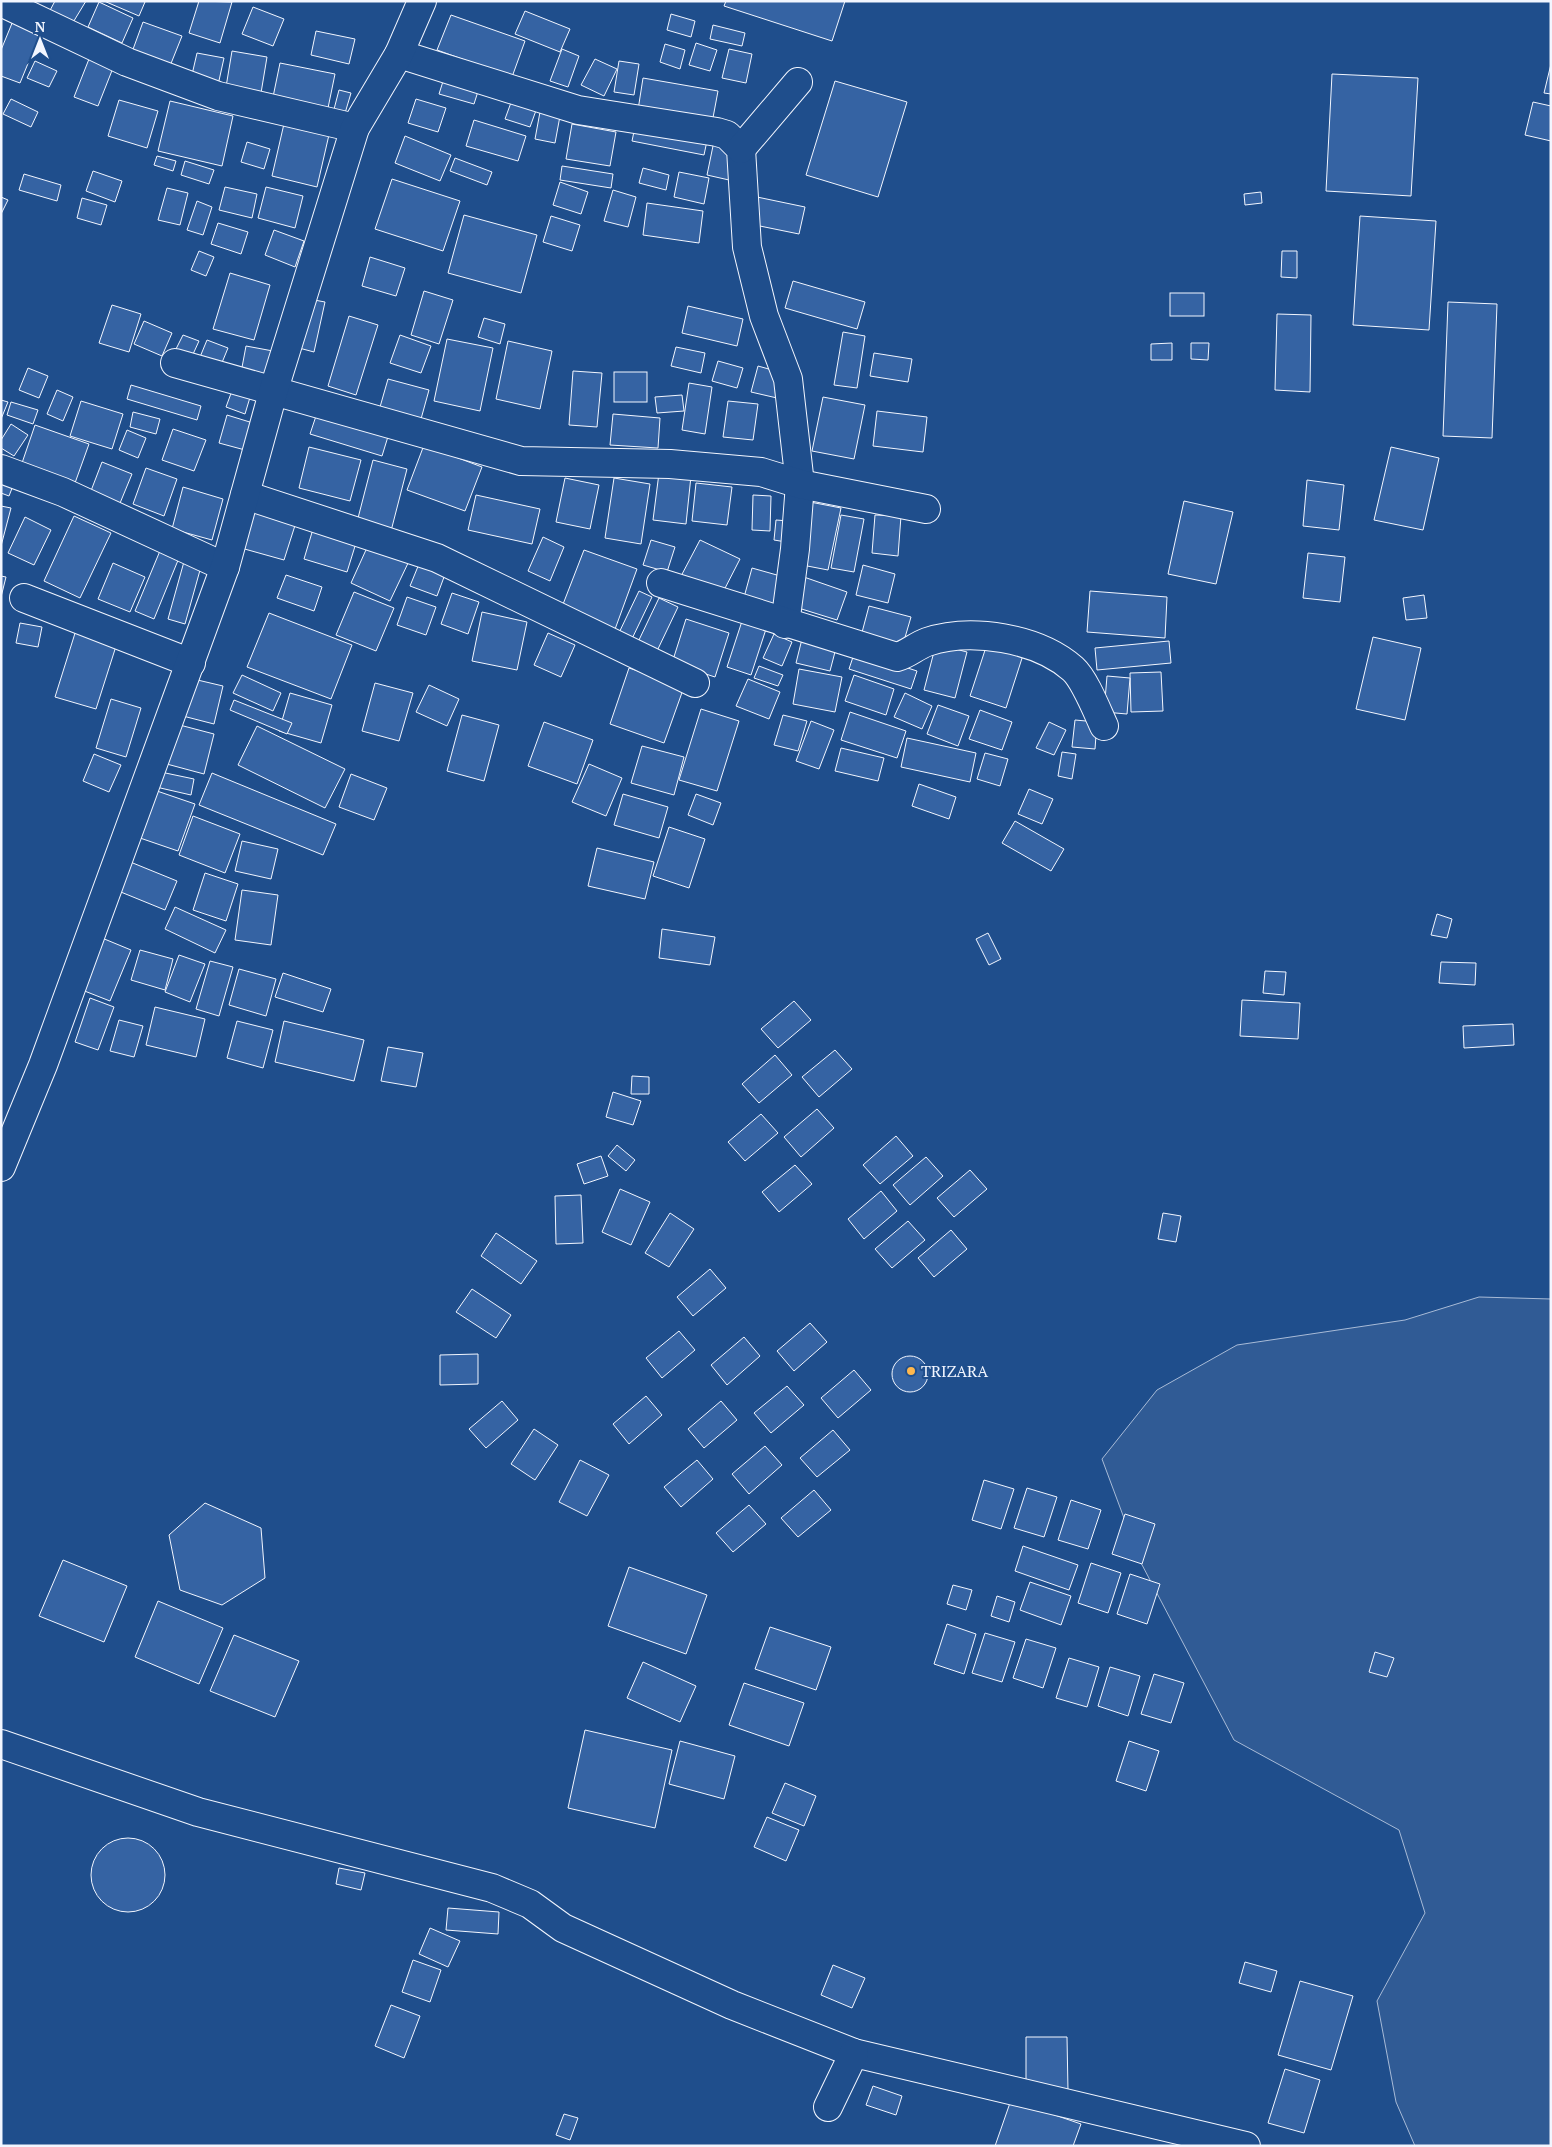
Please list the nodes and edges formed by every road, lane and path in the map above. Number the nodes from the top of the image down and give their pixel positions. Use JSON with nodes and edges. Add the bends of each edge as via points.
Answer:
{"nodes":[{"id":1,"x":422,"y":1,"type":"edge"},
{"id":2,"x":1,"y":2,"type":"edge"},
{"id":3,"x":399,"y":54,"type":"junction"},
{"id":4,"x":798,"y":82,"type":"dead end"},
{"id":5,"x":355,"y":128,"type":"junction"},
{"id":6,"x":741,"y":149,"type":"junction"},
{"id":7,"x":175,"y":363,"type":"dead end"},
{"id":8,"x":274,"y":389,"type":"junction"},
{"id":9,"x":1,"y":469,"type":"edge"},
{"id":10,"x":800,"y":484,"type":"junction"},
{"id":11,"x":245,"y":495,"type":"junction"},
{"id":12,"x":926,"y":509,"type":"dead end"},
{"id":13,"x":225,"y":567,"type":"junction"},
{"id":14,"x":661,"y":583,"type":"dead end"},
{"id":15,"x":24,"y":598,"type":"dead end"},
{"id":16,"x":785,"y":624,"type":"junction"},
{"id":17,"x":191,"y":662,"type":"junction"},
{"id":18,"x":695,"y":683,"type":"dead end"},
{"id":19,"x":1104,"y":726,"type":"dead end"},
{"id":20,"x":1,"y":1167,"type":"edge"},
{"id":21,"x":1,"y":1744,"type":"edge"},
{"id":22,"x":854,"y":2053,"type":"junction"},
{"id":23,"x":828,"y":2107,"type":"dead end"},
{"id":24,"x":1246,"y":2146,"type":"edge"}],
"edges":[{"from":1,"to":3,"type":"street"},
{"from":2,"to":5,"type":"street","via":[[127,62],[218,96]]},
{"from":3,"to":5,"type":"street"},
{"from":3,"to":6,"type":"street","via":[[578,110],[717,132],[727,135]]},
{"from":4,"to":6,"type":"street"},
{"from":5,"to":8,"type":"street"},
{"from":6,"to":10,"type":"street","via":[[747,247],[764,316],[788,379]]},
{"from":7,"to":8,"type":"street"},
{"from":8,"to":10,"type":"street","via":[[521,461],[661,464],[761,472]]},
{"from":8,"to":11,"type":"street"},
{"from":9,"to":13,"type":"street","via":[[63,492]]},
{"from":10,"to":12,"type":"street"},
{"from":10,"to":16,"type":"street"},
{"from":11,"to":13,"type":"street"},
{"from":11,"to":18,"type":"street","via":[[437,558]]},
{"from":13,"to":17,"type":"street"},
{"from":14,"to":16,"type":"street"},
{"from":15,"to":17,"type":"street"},
{"from":16,"to":19,"type":"street","via":[[896,657],[927,642],[953,636],[983,636],[1033,644],[1074,670]]},
{"from":17,"to":20,"type":"street","via":[[43,1065]]},
{"from":21,"to":22,"type":"street","via":[[198,1812],[492,1888],[530,1904],[563,1928],[732,2005]]},
{"from":22,"to":23,"type":"street"},
{"from":22,"to":24,"type":"street"}]}
